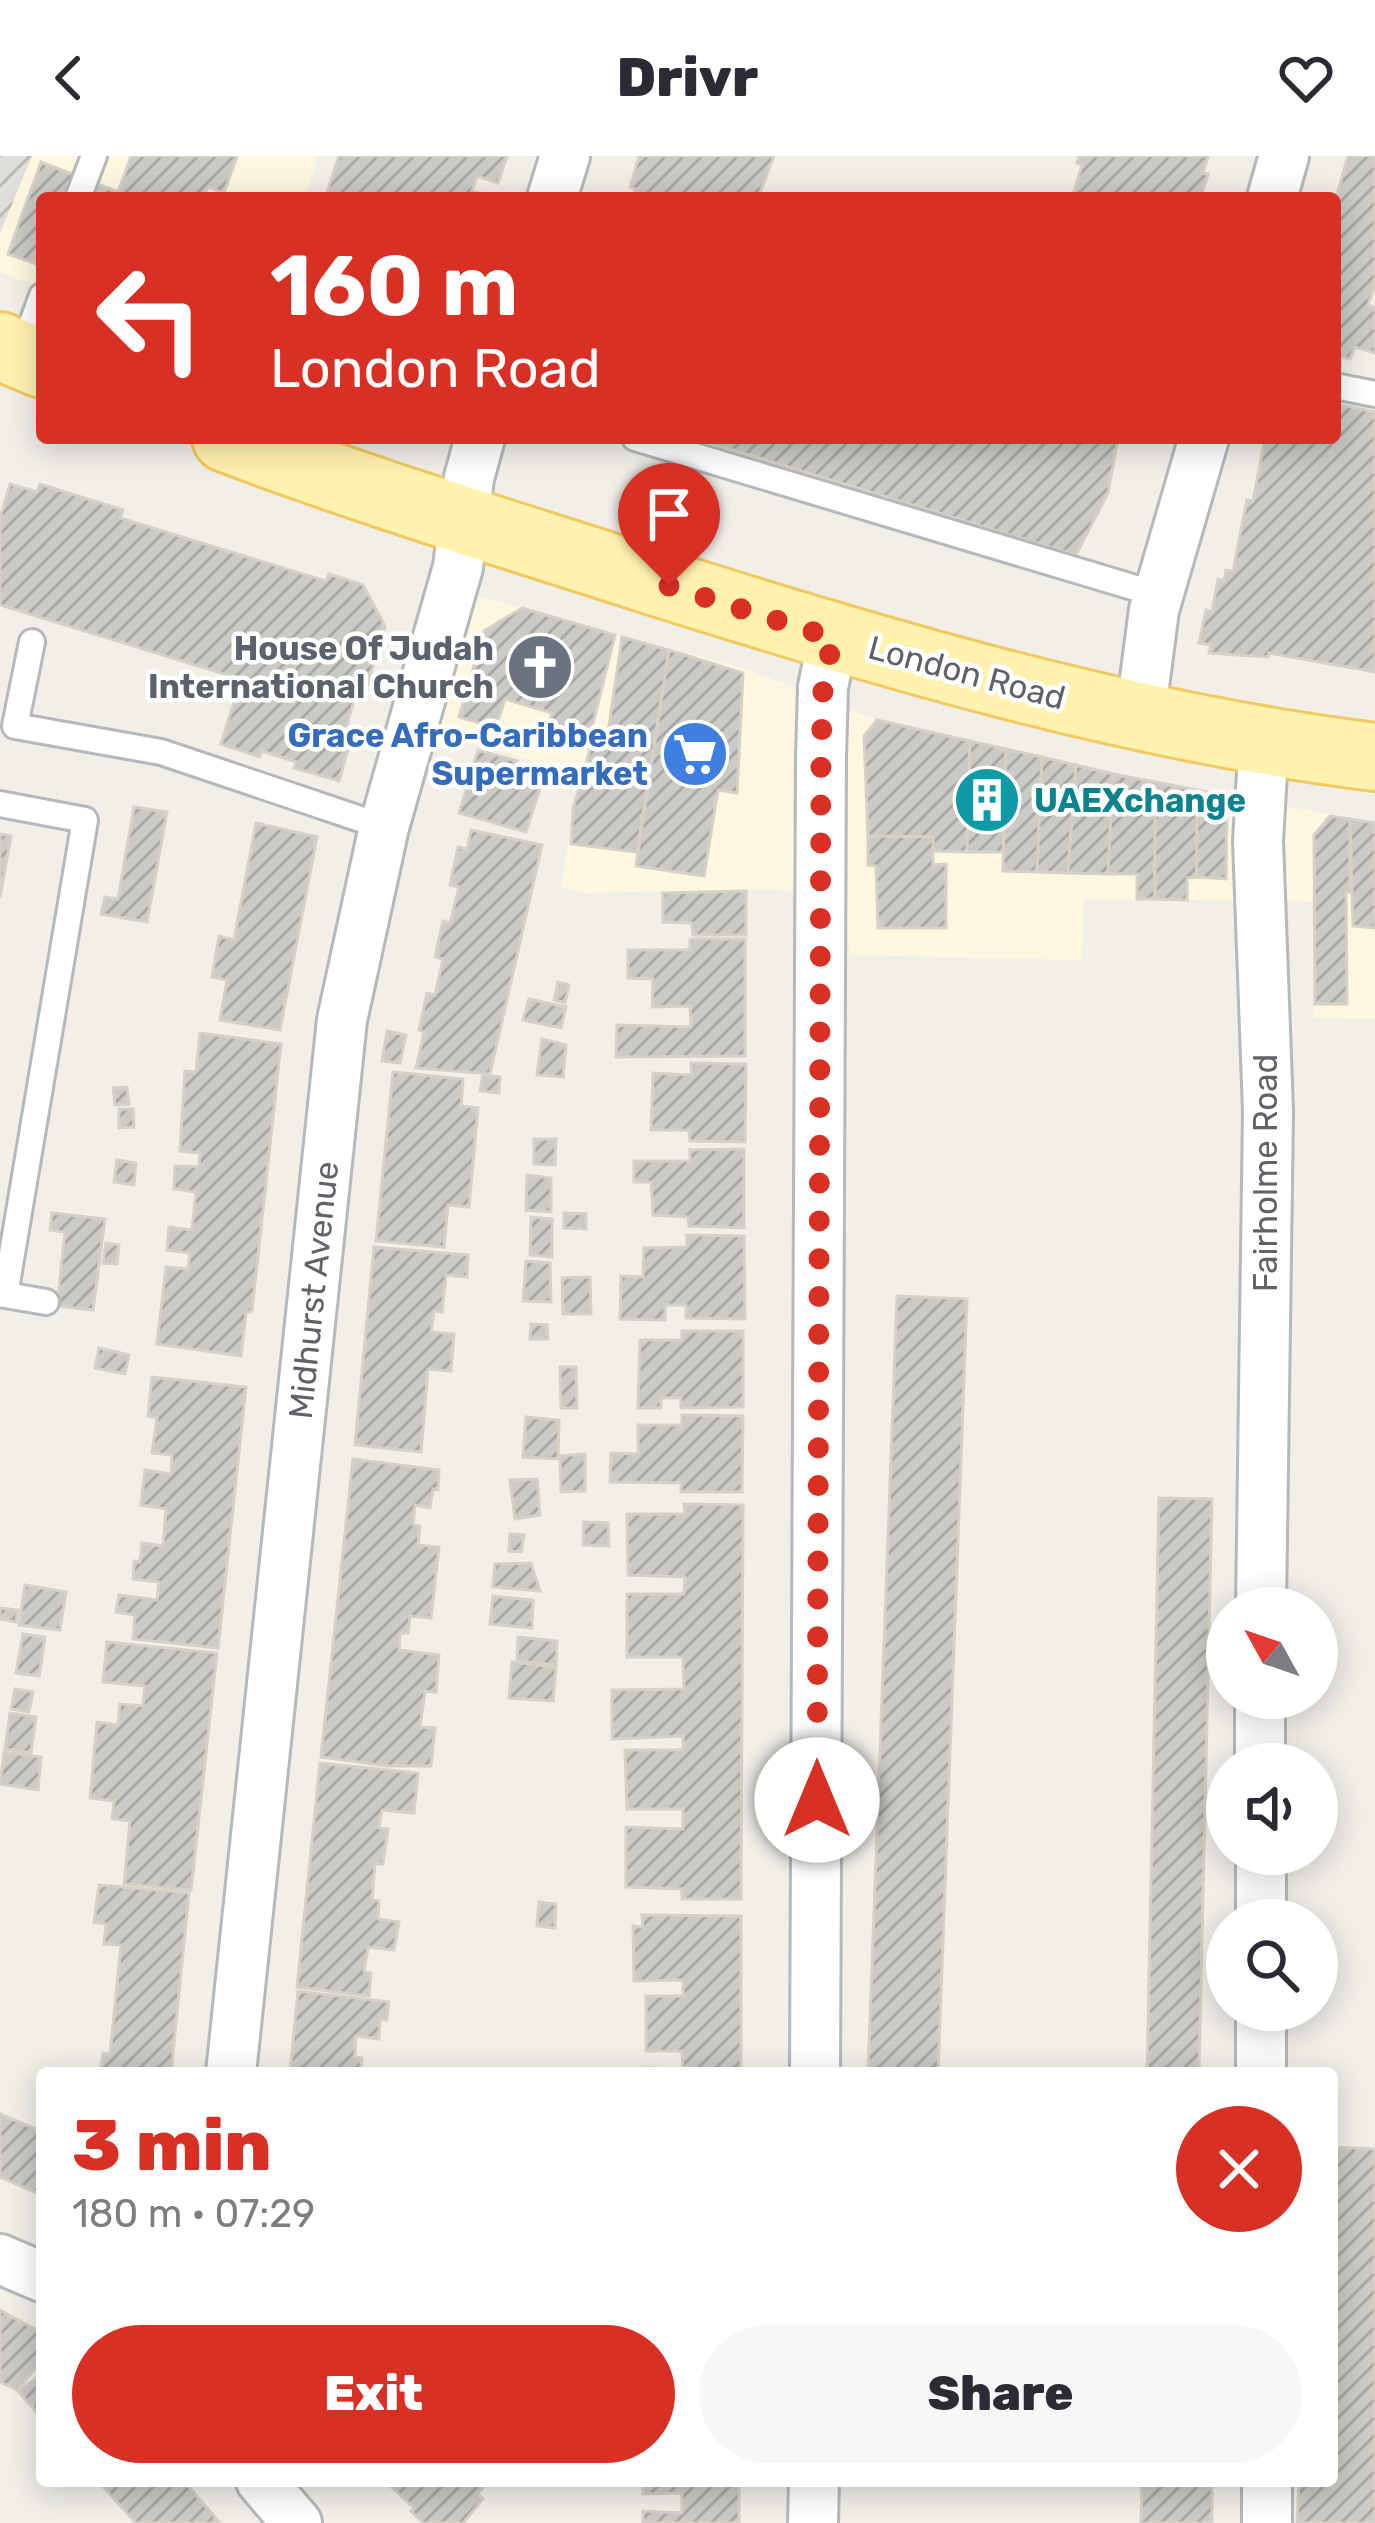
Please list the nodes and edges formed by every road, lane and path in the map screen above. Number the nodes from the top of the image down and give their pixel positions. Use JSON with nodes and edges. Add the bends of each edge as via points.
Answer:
{"nodes":[{"id":1,"x":94,"y":156,"type":"edge"},
{"id":2,"x":565,"y":156,"type":"edge"},
{"id":3,"x":1284,"y":156,"type":"edge"},
{"id":4,"x":80,"y":192,"type":"edge"},
{"id":5,"x":554,"y":192,"type":"edge"},
{"id":6,"x":1274,"y":192,"type":"edge"},
{"id":7,"x":1341,"y":387,"type":"edge"},
{"id":8,"x":1375,"y":394,"type":"edge"},
{"id":9,"x":243,"y":444,"type":"edge"},
{"id":10,"x":478,"y":444,"type":"edge"},
{"id":11,"x":654,"y":444,"type":"edge"},
{"id":12,"x":1202,"y":444,"type":"edge"},
{"id":13,"x":464,"y":520,"type":"junction"},
{"id":14,"x":1159,"y":595,"type":"junction"},
{"id":15,"x":833,"y":638,"type":"junction"},
{"id":16,"x":32,"y":642,"type":"dead end"},
{"id":17,"x":1140,"y":717,"type":"junction"},
{"id":18,"x":1264,"y":739,"type":"junction"},
{"id":19,"x":1375,"y":757,"type":"edge"},
{"id":20,"x":0,"y":804,"type":"edge"},
{"id":21,"x":384,"y":826,"type":"junction"},
{"id":22,"x":3,"y":1294,"type":"edge"},
{"id":23,"x":46,"y":1302,"type":"dead end"},
{"id":24,"x":1261,"y":1587,"type":"edge"},
{"id":25,"x":1261,"y":2031,"type":"edge"},
{"id":26,"x":232,"y":2067,"type":"edge"},
{"id":27,"x":815,"y":2067,"type":"edge"},
{"id":28,"x":1261,"y":2067,"type":"edge"},
{"id":29,"x":0,"y":2259,"type":"edge"},
{"id":30,"x":36,"y":2274,"type":"edge"},
{"id":31,"x":266,"y":2487,"type":"edge"},
{"id":32,"x":814,"y":2487,"type":"edge"},
{"id":33,"x":1267,"y":2487,"type":"edge"},
{"id":34,"x":297,"y":2523,"type":"edge"},
{"id":35,"x":813,"y":2523,"type":"edge"},
{"id":36,"x":1267,"y":2523,"type":"edge"}],
"edges":[{"from":1,"to":4,"type":"lane"},
{"from":2,"to":5,"type":"street"},
{"from":3,"to":6,"type":"street"},
{"from":7,"to":8,"type":"lane"},
{"from":9,"to":13,"type":"main road","name":"London Road"},
{"from":10,"to":13,"type":"street","name":"Midhurst Avenue"},
{"from":11,"to":14,"type":"lane"},
{"from":12,"to":14,"type":"street"},
{"from":13,"to":15,"type":"main road","name":"London Road"},
{"from":13,"to":21,"type":"street","name":"Midhurst Avenue","via":[[458,567]]},
{"from":14,"to":17,"type":"street"},
{"from":15,"to":17,"type":"main road","name":"London Road"},
{"from":15,"to":27,"type":"street","via":[[821,781]]},
{"from":16,"to":21,"type":"lane","via":[[15,726],[161,752]]},
{"from":17,"to":18,"type":"main road","name":"London Road"},
{"from":18,"to":19,"type":"main road","name":"London Road"},
{"from":18,"to":24,"type":"street","name":"Fairholme Road"},
{"from":20,"to":22,"type":"lane","via":[[85,820]]},
{"from":21,"to":26,"type":"street","name":"Midhurst Avenue","via":[[342,1020]]},
{"from":22,"to":23,"type":"lane"},
{"from":25,"to":28,"type":"street"},
{"from":29,"to":30,"type":"street"},
{"from":31,"to":34,"type":"street"},
{"from":32,"to":35,"type":"street"},
{"from":33,"to":36,"type":"street"}]}
